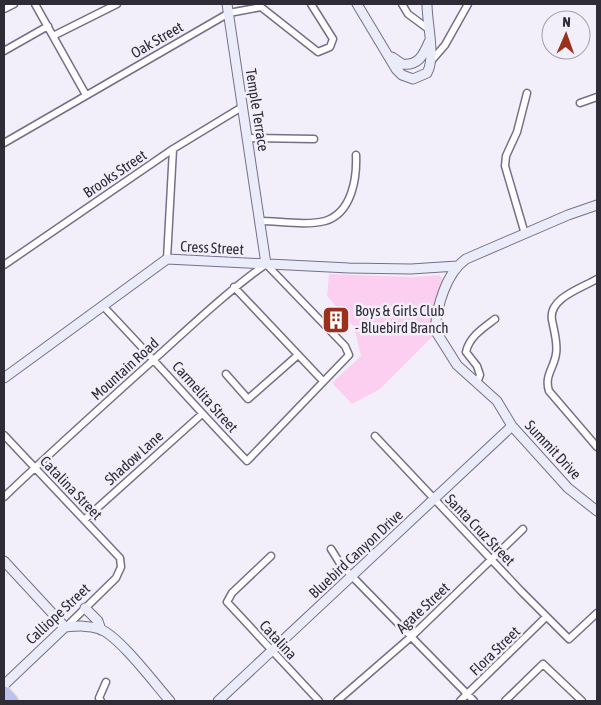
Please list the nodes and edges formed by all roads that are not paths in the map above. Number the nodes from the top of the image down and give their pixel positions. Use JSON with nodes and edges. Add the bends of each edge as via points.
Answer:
{"nodes":[{"id":1,"x":14,"y":4,"type":"edge"},
{"id":2,"x":35,"y":4,"type":"edge"},
{"id":3,"x":117,"y":4,"type":"edge"},
{"id":4,"x":311,"y":4,"type":"edge"},
{"id":5,"x":357,"y":4,"type":"edge"},
{"id":6,"x":402,"y":4,"type":"edge"},
{"id":7,"x":427,"y":4,"type":"edge"},
{"id":8,"x":468,"y":4,"type":"edge"},
{"id":9,"x":228,"y":8,"type":"edge"},
{"id":10,"x":4,"y":9,"type":"edge"},
{"id":11,"x":48,"y":26,"type":"junction"},
{"id":12,"x":427,"y":28,"type":"junction"},
{"id":13,"x":53,"y":36,"type":"junction"},
{"id":14,"x":429,"y":42,"type":"junction"},
{"id":15,"x":445,"y":45,"type":"junction"},
{"id":16,"x":4,"y":51,"type":"edge"},
{"id":17,"x":386,"y":51,"type":"junction"},
{"id":18,"x":432,"y":60,"type":"junction"},
{"id":19,"x":527,"y":93,"type":"dead end"},
{"id":20,"x":86,"y":95,"type":"junction"},
{"id":21,"x":597,"y":97,"type":"edge"},
{"id":22,"x":580,"y":103,"type":"dead end"},
{"id":23,"x":242,"y":107,"type":"junction"},
{"id":24,"x":247,"y":138,"type":"junction"},
{"id":25,"x":314,"y":139,"type":"dead end"},
{"id":26,"x":4,"y":143,"type":"edge"},
{"id":27,"x":173,"y":150,"type":"junction"},
{"id":28,"x":356,"y":155,"type":"dead end"},
{"id":29,"x":597,"y":205,"type":"edge"},
{"id":30,"x":259,"y":221,"type":"junction"},
{"id":31,"x":525,"y":234,"type":"junction"},
{"id":32,"x":167,"y":259,"type":"junction"},
{"id":33,"x":4,"y":264,"type":"edge"},
{"id":34,"x":266,"y":264,"type":"junction"},
{"id":35,"x":457,"y":266,"type":"junction"},
{"id":36,"x":597,"y":279,"type":"edge"},
{"id":37,"x":234,"y":287,"type":"junction"},
{"id":38,"x":103,"y":306,"type":"junction"},
{"id":39,"x":494,"y":319,"type":"dead end"},
{"id":40,"x":298,"y":355,"type":"junction"},
{"id":41,"x":154,"y":360,"type":"junction"},
{"id":42,"x":226,"y":374,"type":"dead end"},
{"id":43,"x":4,"y":378,"type":"edge"},
{"id":44,"x":322,"y":380,"type":"junction"},
{"id":45,"x":477,"y":383,"type":"junction"},
{"id":46,"x":202,"y":414,"type":"junction"},
{"id":47,"x":512,"y":426,"type":"junction"},
{"id":48,"x":4,"y":435,"type":"edge"},
{"id":49,"x":375,"y":436,"type":"dead end"},
{"id":50,"x":597,"y":447,"type":"edge"},
{"id":51,"x":34,"y":468,"type":"junction"},
{"id":52,"x":4,"y":497,"type":"edge"},
{"id":53,"x":434,"y":500,"type":"junction"},
{"id":54,"x":597,"y":511,"type":"edge"},
{"id":55,"x":84,"y":520,"type":"junction"},
{"id":56,"x":523,"y":529,"type":"dead end"},
{"id":57,"x":331,"y":549,"type":"dead end"},
{"id":58,"x":271,"y":556,"type":"dead end"},
{"id":59,"x":120,"y":558,"type":"joint"},
{"id":60,"x":491,"y":560,"type":"junction"},
{"id":61,"x":4,"y":561,"type":"edge"},
{"id":62,"x":352,"y":576,"type":"junction"},
{"id":63,"x":85,"y":608,"type":"junction"},
{"id":64,"x":597,"y":613,"type":"edge"},
{"id":65,"x":546,"y":617,"type":"junction"},
{"id":66,"x":66,"y":627,"type":"junction"},
{"id":67,"x":101,"y":630,"type":"junction"},
{"id":68,"x":412,"y":636,"type":"junction"},
{"id":69,"x":272,"y":653,"type":"junction"},
{"id":70,"x":106,"y":682,"type":"dead end"},
{"id":71,"x":4,"y":685,"type":"edge"},
{"id":72,"x":4,"y":692,"type":"edge"},
{"id":73,"x":468,"y":694,"type":"junction"},
{"id":74,"x":12,"y":701,"type":"edge"},
{"id":75,"x":101,"y":701,"type":"edge"},
{"id":76,"x":170,"y":701,"type":"edge"},
{"id":77,"x":218,"y":701,"type":"edge"},
{"id":78,"x":319,"y":701,"type":"edge"},
{"id":79,"x":337,"y":701,"type":"edge"},
{"id":80,"x":460,"y":701,"type":"edge"},
{"id":81,"x":474,"y":701,"type":"edge"},
{"id":82,"x":505,"y":701,"type":"edge"},
{"id":83,"x":582,"y":701,"type":"edge"}],
"edges":[{"from":1,"to":10,"type":"street"},
{"from":2,"to":11,"type":"street"},
{"from":3,"to":13,"type":"street"},
{"from":4,"to":9,"type":"street","name":"Oak Street","via":[[333,39],[330,48],[318,52],[261,7]]},
{"from":5,"to":17,"type":"street"},
{"from":6,"to":12,"type":"street","via":[[408,14]]},
{"from":7,"to":12,"type":"street"},
{"from":8,"to":15,"type":"street"},
{"from":9,"to":20,"type":"street","name":"Oak Street"},
{"from":9,"to":23,"type":"street","name":"Temple Terrace"},
{"from":11,"to":13,"type":"street"},
{"from":11,"to":16,"type":"street"},
{"from":12,"to":14,"type":"street"},
{"from":13,"to":20,"type":"street"},
{"from":14,"to":15,"type":"street"},
{"from":14,"to":17,"type":"street","via":[[422,57],[408,65],[396,61]]},
{"from":14,"to":18,"type":"street"},
{"from":15,"to":18,"type":"street"},
{"from":17,"to":18,"type":"street","via":[[396,69],[407,78],[423,76]]},
{"from":19,"to":31,"type":"street","via":[[505,166]]},
{"from":20,"to":26,"type":"street","name":"Oak Street"},
{"from":21,"to":22,"type":"street"},
{"from":23,"to":24,"type":"street","name":"Temple Terrace"},
{"from":23,"to":27,"type":"street","name":"Brooks Street"},
{"from":24,"to":25,"type":"street"},
{"from":24,"to":30,"type":"street","name":"Temple Terrace"},
{"from":27,"to":32,"type":"street"},
{"from":27,"to":33,"type":"street","name":"Brooks Street"},
{"from":28,"to":30,"type":"street","via":[[351,197],[335,215],[326,220],[307,222]]},
{"from":29,"to":31,"type":"street"},
{"from":30,"to":34,"type":"street","name":"Temple Terrace"},
{"from":31,"to":35,"type":"street","via":[[466,259]]},
{"from":32,"to":34,"type":"street","name":"Cress Street"},
{"from":32,"to":38,"type":"street","name":"Cress Street"},
{"from":34,"to":35,"type":"street","name":"Cress Street","via":[[410,269]]},
{"from":34,"to":37,"type":"street","name":"Mountain Road"},
{"from":34,"to":44,"type":"street","via":[[345,346],[347,358]]},
{"from":35,"to":45,"type":"street","name":"Summit Drive","via":[[441,300],[435,330],[457,365]]},
{"from":36,"to":50,"type":"street","via":[[562,298],[552,310],[557,345],[548,381],[549,391]]},
{"from":37,"to":40,"type":"street"},
{"from":37,"to":41,"type":"street","name":"Mountain Road"},
{"from":38,"to":41,"type":"street","name":"Carmelita Street"},
{"from":38,"to":43,"type":"street","name":"Cress Street"},
{"from":39,"to":45,"type":"street","via":[[467,346],[466,352],[480,375]]},
{"from":40,"to":42,"type":"street","via":[[248,399]]},
{"from":40,"to":44,"type":"street"},
{"from":41,"to":46,"type":"street","name":"Carmelita Street"},
{"from":41,"to":51,"type":"street","name":"Mountain Road"},
{"from":44,"to":46,"type":"street","name":"Carmelita Street","via":[[247,461]]},
{"from":45,"to":47,"type":"street","name":"Summit Drive","via":[[496,401]]},
{"from":46,"to":55,"type":"street","name":"Shadow Lane"},
{"from":47,"to":53,"type":"street","name":"Bluebird Canyon Drive"},
{"from":47,"to":54,"type":"street","name":"Summit Drive","via":[[568,488]]},
{"from":48,"to":51,"type":"street","name":"Catalina Street"},
{"from":49,"to":53,"type":"street","name":"Santa Cruz Street"},
{"from":51,"to":52,"type":"street","name":"Mountain Road"},
{"from":51,"to":55,"type":"street","name":"Catalina Street"},
{"from":53,"to":60,"type":"street","name":"Santa Cruz Street"},
{"from":53,"to":62,"type":"street","name":"Bluebird Canyon Drive"},
{"from":55,"to":59,"type":"street","name":"Catalina Street"},
{"from":56,"to":60,"type":"street","name":"Agate Street"},
{"from":57,"to":62,"type":"street"},
{"from":58,"to":69,"type":"street","name":"Catalina","via":[[232,593],[227,602]]},
{"from":59,"to":63,"type":"street","name":"Calliope Street","via":[[118,575]]},
{"from":60,"to":65,"type":"street","name":"Santa Cruz Street"},
{"from":60,"to":68,"type":"street","name":"Agate Street"},
{"from":61,"to":66,"type":"street"},
{"from":62,"to":68,"type":"street"},
{"from":62,"to":69,"type":"street","name":"Bluebird Canyon Drive"},
{"from":63,"to":66,"type":"street","name":"Calliope Street"},
{"from":63,"to":67,"type":"street","via":[[98,621]]},
{"from":64,"to":65,"type":"street","name":"Santa Cruz Street","via":[[569,639]]},
{"from":65,"to":73,"type":"street","name":"Flora Street"},
{"from":66,"to":67,"type":"street","via":[[83,625]]},
{"from":66,"to":71,"type":"street","name":"Calliope Street"},
{"from":67,"to":76,"type":"street","via":[[117,641]]},
{"from":68,"to":73,"type":"street"},
{"from":68,"to":79,"type":"street","name":"Agate Street"},
{"from":69,"to":77,"type":"street","name":"Bluebird Canyon Drive"},
{"from":69,"to":78,"type":"street","name":"Catalina"},
{"from":70,"to":75,"type":"street","via":[[99,698]]},
{"from":72,"to":74,"type":"highway"},
{"from":73,"to":80,"type":"street","name":"Flora Street"},
{"from":73,"to":81,"type":"street"},
{"from":82,"to":83,"type":"street","via":[[543,664]]}]}
